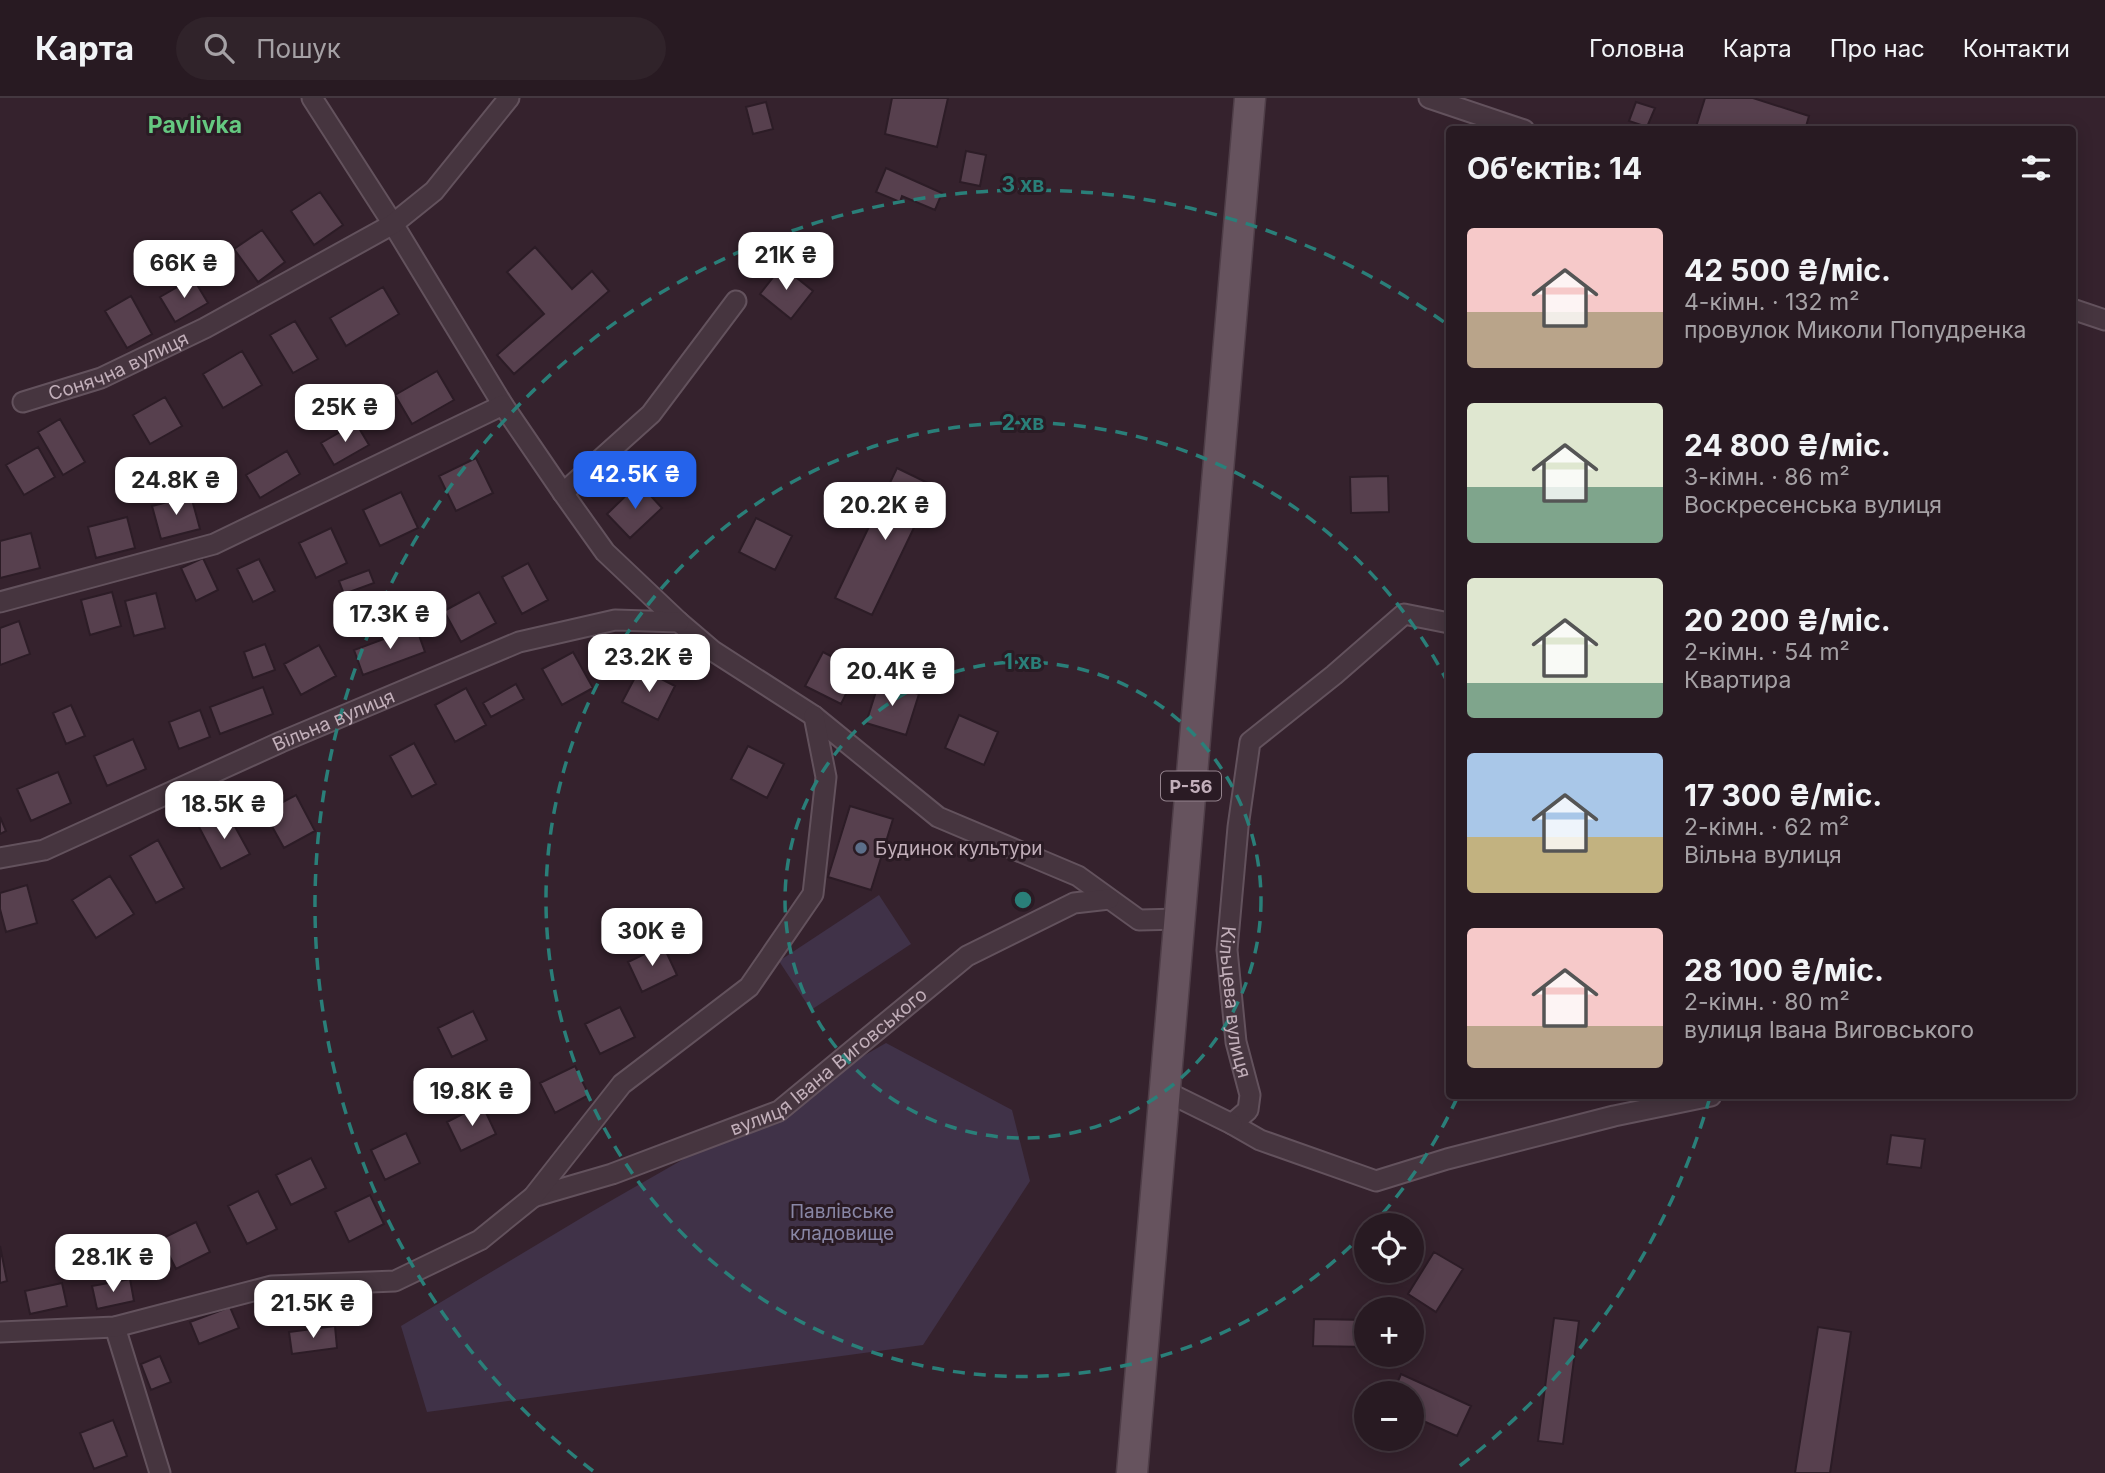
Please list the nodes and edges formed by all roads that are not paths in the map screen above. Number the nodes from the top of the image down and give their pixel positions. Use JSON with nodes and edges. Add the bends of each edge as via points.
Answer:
{"nodes":[{"id":1,"x":312,"y":98,"type":"edge"},
{"id":2,"x":509,"y":98,"type":"edge"},
{"id":3,"x":1250,"y":98,"type":"edge"},
{"id":4,"x":1429,"y":98,"type":"edge"},
{"id":5,"x":1512,"y":126,"type":"edge"},
{"id":6,"x":393,"y":224,"type":"junction"},
{"id":7,"x":736,"y":301,"type":"dead end"},
{"id":8,"x":2076,"y":310,"type":"edge"},
{"id":9,"x":2105,"y":320,"type":"edge"},
{"id":10,"x":23,"y":402,"type":"dead end"},
{"id":11,"x":503,"y":405,"type":"junction"},
{"id":12,"x":563,"y":493,"type":"junction"},
{"id":13,"x":0,"y":602,"type":"edge"},
{"id":14,"x":679,"y":622,"type":"junction"},
{"id":15,"x":1446,"y":622,"type":"edge"},
{"id":16,"x":814,"y":716,"type":"junction"},
{"id":17,"x":0,"y":858,"type":"edge"},
{"id":18,"x":1109,"y":899,"type":"junction"},
{"id":19,"x":1180,"y":919,"type":"junction"},
{"id":20,"x":1165,"y":1091,"type":"junction"},
{"id":21,"x":1696,"y":1099,"type":"edge"},
{"id":22,"x":1232,"y":1124,"type":"junction"},
{"id":23,"x":533,"y":1197,"type":"junction"},
{"id":24,"x":115,"y":1327,"type":"junction"},
{"id":25,"x":0,"y":1332,"type":"edge"},
{"id":26,"x":160,"y":1473,"type":"edge"},
{"id":27,"x":1132,"y":1473,"type":"edge"}],
"edges":[{"from":1,"to":6,"type":"street"},
{"from":2,"to":6,"type":"street","name":"Сонячна вулиця","via":[[434,191]]},
{"from":3,"to":19,"type":"main road","number":"Р-56"},
{"from":4,"to":5,"type":"street"},
{"from":6,"to":10,"type":"street","name":"Сонячна вулиця","via":[[171,345],[101,378]]},
{"from":6,"to":11,"type":"street"},
{"from":7,"to":12,"type":"street","via":[[651,414]]},
{"from":8,"to":9,"type":"street"},
{"from":11,"to":12,"type":"street"},
{"from":11,"to":13,"type":"street","via":[[214,544]]},
{"from":12,"to":14,"type":"street","via":[[605,552]]},
{"from":14,"to":16,"type":"street","via":[[713,652]]},
{"from":14,"to":17,"type":"street","name":"Вільна вулиця","via":[[615,620],[519,642],[281,742],[44,850]]},
{"from":15,"to":22,"type":"street","name":"Кільцева вулиця","via":[[1404,614],[1250,741],[1227,950],[1236,1042],[1250,1095],[1248,1110]]},
{"from":16,"to":18,"type":"street","via":[[937,817],[1078,876]]},
{"from":16,"to":23,"type":"street","name":"вулиця Івана Виговського","via":[[826,777],[813,894],[749,987],[622,1084]]},
{"from":18,"to":19,"type":"street","via":[[1139,920]]},
{"from":18,"to":23,"type":"street","name":"вулиця Івана Виговського","via":[[1074,903],[967,956],[779,1111],[612,1174]]},
{"from":19,"to":20,"type":"main road","number":"Р-56"},
{"from":20,"to":22,"type":"street"},
{"from":20,"to":27,"type":"main road","number":"Р-56"},
{"from":21,"to":22,"type":"street","via":[[1460,1155],[1377,1181],[1259,1140]]},
{"from":23,"to":24,"type":"street","name":"вулиця Івана Виговського","via":[[480,1240],[395,1281],[272,1286]]},
{"from":24,"to":25,"type":"street","name":"вулиця Івана Виговського"},
{"from":24,"to":26,"type":"street"}]}
